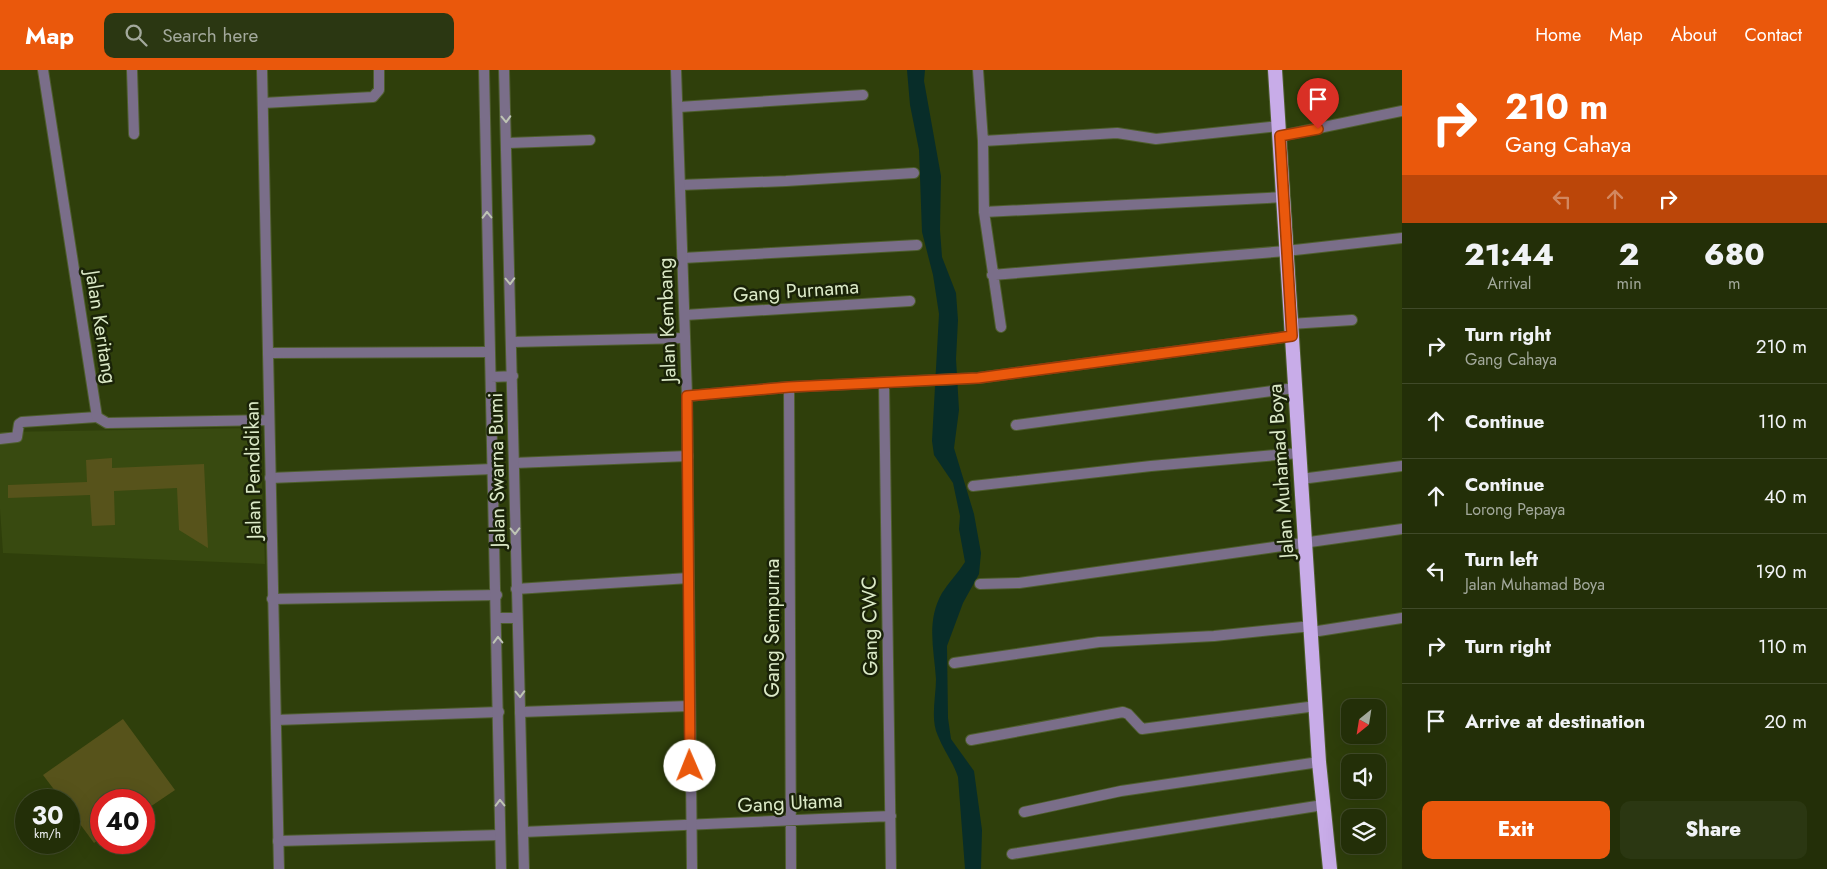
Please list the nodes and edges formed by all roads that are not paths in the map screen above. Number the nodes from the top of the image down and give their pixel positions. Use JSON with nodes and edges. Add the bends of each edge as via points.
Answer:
{"nodes":[{"id":1,"x":43,"y":70,"type":"edge"},
{"id":2,"x":132,"y":70,"type":"edge"},
{"id":3,"x":262,"y":70,"type":"edge"},
{"id":4,"x":379,"y":70,"type":"edge"},
{"id":5,"x":484,"y":70,"type":"edge"},
{"id":6,"x":504,"y":70,"type":"edge"},
{"id":7,"x":676,"y":70,"type":"edge"},
{"id":8,"x":978,"y":70,"type":"edge"},
{"id":9,"x":1275,"y":70,"type":"edge"},
{"id":10,"x":863,"y":95,"type":"dead end"},
{"id":11,"x":262,"y":102,"type":"junction"},
{"id":12,"x":678,"y":107,"type":"junction"},
{"id":13,"x":1402,"y":111,"type":"edge"},
{"id":14,"x":1280,"y":131,"type":"junction"},
{"id":15,"x":134,"y":134,"type":"dead end"},
{"id":16,"x":590,"y":140,"type":"dead end"},
{"id":17,"x":983,"y":141,"type":"junction"},
{"id":18,"x":506,"y":143,"type":"junction"},
{"id":19,"x":914,"y":173,"type":"dead end"},
{"id":20,"x":680,"y":185,"type":"junction"},
{"id":21,"x":1284,"y":197,"type":"junction"},
{"id":22,"x":984,"y":212,"type":"junction"},
{"id":23,"x":1402,"y":238,"type":"edge"},
{"id":24,"x":917,"y":245,"type":"dead end"},
{"id":25,"x":1286,"y":251,"type":"junction"},
{"id":26,"x":682,"y":258,"type":"junction"},
{"id":27,"x":992,"y":275,"type":"junction"},
{"id":28,"x":910,"y":301,"type":"dead end"},
{"id":29,"x":684,"y":315,"type":"junction"},
{"id":30,"x":1352,"y":320,"type":"dead end"},
{"id":31,"x":1001,"y":327,"type":"dead end"},
{"id":32,"x":1291,"y":330,"type":"junction"},
{"id":33,"x":685,"y":338,"type":"junction"},
{"id":34,"x":512,"y":342,"type":"junction"},
{"id":35,"x":489,"y":352,"type":"junction"},
{"id":36,"x":268,"y":353,"type":"junction"},
{"id":37,"x":513,"y":376,"type":"junction"},
{"id":38,"x":491,"y":378,"type":"junction"},
{"id":39,"x":884,"y":382,"type":"junction"},
{"id":40,"x":789,"y":387,"type":"junction"},
{"id":41,"x":1295,"y":388,"type":"junction"},
{"id":42,"x":687,"y":396,"type":"junction"},
{"id":43,"x":97,"y":418,"type":"junction"},
{"id":44,"x":269,"y":420,"type":"junction"},
{"id":45,"x":1016,"y":425,"type":"dead end"},
{"id":46,"x":0,"y":439,"type":"edge"},
{"id":47,"x":1300,"y":453,"type":"junction"},
{"id":48,"x":688,"y":456,"type":"junction"},
{"id":49,"x":514,"y":463,"type":"junction"},
{"id":50,"x":1402,"y":466,"type":"edge"},
{"id":51,"x":493,"y":469,"type":"junction"},
{"id":52,"x":270,"y":478,"type":"junction"},
{"id":53,"x":1301,"y":479,"type":"junction"},
{"id":54,"x":973,"y":486,"type":"dead end"},
{"id":55,"x":1402,"y":528,"type":"edge"},
{"id":56,"x":1306,"y":542,"type":"junction"},
{"id":57,"x":689,"y":578,"type":"junction"},
{"id":58,"x":980,"y":584,"type":"dead end"},
{"id":59,"x":516,"y":589,"type":"junction"},
{"id":60,"x":497,"y":595,"type":"junction"},
{"id":61,"x":272,"y":599,"type":"junction"},
{"id":62,"x":497,"y":618,"type":"junction"},
{"id":63,"x":517,"y":618,"type":"junction"},
{"id":64,"x":1402,"y":618,"type":"edge"},
{"id":65,"x":1312,"y":629,"type":"junction"},
{"id":66,"x":954,"y":663,"type":"dead end"},
{"id":67,"x":689,"y":706,"type":"junction"},
{"id":68,"x":1316,"y":706,"type":"junction"},
{"id":69,"x":499,"y":712,"type":"junction"},
{"id":70,"x":520,"y":712,"type":"junction"},
{"id":71,"x":276,"y":720,"type":"junction"},
{"id":72,"x":971,"y":740,"type":"dead end"},
{"id":73,"x":1320,"y":762,"type":"junction"},
{"id":74,"x":1323,"y":804,"type":"junction"},
{"id":75,"x":1024,"y":812,"type":"dead end"},
{"id":76,"x":891,"y":816,"type":"junction"},
{"id":77,"x":790,"y":820,"type":"junction"},
{"id":78,"x":691,"y":826,"type":"junction"},
{"id":79,"x":523,"y":832,"type":"junction"},
{"id":80,"x":500,"y":835,"type":"junction"},
{"id":81,"x":278,"y":840,"type":"junction"},
{"id":82,"x":1012,"y":854,"type":"dead end"},
{"id":83,"x":279,"y":869,"type":"edge"},
{"id":84,"x":502,"y":869,"type":"edge"},
{"id":85,"x":524,"y":869,"type":"edge"},
{"id":86,"x":692,"y":869,"type":"edge"},
{"id":87,"x":791,"y":869,"type":"edge"},
{"id":88,"x":891,"y":869,"type":"edge"},
{"id":89,"x":1330,"y":869,"type":"edge"}],
"edges":[{"from":1,"to":43,"type":"street","name":"Jalan Keritang"},
{"from":2,"to":15,"type":"street"},
{"from":3,"to":11,"type":"street","name":"Jalan Pendidikan"},
{"from":4,"to":11,"type":"street","via":[[379,90],[373,97]]},
{"from":35,"to":5,"type":"street","name":"Jalan Swarna Bumi","one_way":true},
{"from":6,"to":18,"type":"street","name":"Jalan Swarna Bumi","one_way":true},
{"from":7,"to":12,"type":"street","name":"Jalan Kembang"},
{"from":8,"to":17,"type":"street"},
{"from":9,"to":14,"type":"highway","name":"Jalan Muhamad Boya"},
{"from":10,"to":12,"type":"street"},
{"from":11,"to":36,"type":"street","name":"Jalan Pendidikan"},
{"from":12,"to":20,"type":"street","name":"Jalan Kembang"},
{"from":13,"to":14,"type":"street"},
{"from":14,"to":17,"type":"street","via":[[1156,139],[1117,133]]},
{"from":14,"to":21,"type":"highway","name":"Jalan Muhamad Boya"},
{"from":16,"to":18,"type":"street"},
{"from":17,"to":22,"type":"street"},
{"from":18,"to":34,"type":"street","name":"Jalan Swarna Bumi","one_way":true},
{"from":19,"to":20,"type":"street"},
{"from":20,"to":26,"type":"street","name":"Jalan Kembang"},
{"from":21,"to":22,"type":"street"},
{"from":21,"to":25,"type":"highway","name":"Jalan Muhamad Boya"},
{"from":22,"to":27,"type":"street"},
{"from":23,"to":25,"type":"street"},
{"from":24,"to":26,"type":"street"},
{"from":25,"to":27,"type":"street"},
{"from":25,"to":32,"type":"highway","name":"Jalan Muhamad Boya"},
{"from":26,"to":29,"type":"street","name":"Jalan Kembang"},
{"from":27,"to":31,"type":"street"},
{"from":28,"to":29,"type":"street","name":"Gang Purnama"},
{"from":29,"to":33,"type":"street","name":"Jalan Kembang"},
{"from":30,"to":32,"type":"street"},
{"from":32,"to":39,"type":"street","via":[[958,379]]},
{"from":32,"to":41,"type":"highway","name":"Jalan Muhamad Boya"},
{"from":33,"to":34,"type":"street"},
{"from":33,"to":42,"type":"street","name":"Jalan Kembang"},
{"from":34,"to":37,"type":"street","name":"Jalan Swarna Bumi"},
{"from":35,"to":36,"type":"street"},
{"from":35,"to":38,"type":"street","name":"Jalan Swarna Bumi"},
{"from":36,"to":44,"type":"street","name":"Jalan Pendidikan"},
{"from":37,"to":38,"type":"street"},
{"from":37,"to":49,"type":"street","name":"Jalan Swarna Bumi"},
{"from":38,"to":51,"type":"street","name":"Jalan Swarna Bumi"},
{"from":39,"to":40,"type":"street"},
{"from":39,"to":76,"type":"street","name":"Gang CWC"},
{"from":40,"to":42,"type":"street"},
{"from":40,"to":77,"type":"street","name":"Gang Sempurna"},
{"from":41,"to":45,"type":"street"},
{"from":41,"to":47,"type":"highway","name":"Jalan Muhamad Boya"},
{"from":42,"to":48,"type":"street","name":"Jalan Kembang"},
{"from":43,"to":44,"type":"street","via":[[106,422]]},
{"from":43,"to":46,"type":"street","via":[[22,422],[17,437]]},
{"from":44,"to":52,"type":"street","name":"Jalan Pendidikan"},
{"from":47,"to":53,"type":"highway","name":"Jalan Muhamad Boya"},
{"from":47,"to":54,"type":"street"},
{"from":48,"to":49,"type":"street"},
{"from":48,"to":57,"type":"street","name":"Jalan Kembang"},
{"from":49,"to":59,"type":"street","name":"Jalan Swarna Bumi","one_way":true},
{"from":50,"to":53,"type":"street"},
{"from":51,"to":52,"type":"street"},
{"from":51,"to":60,"type":"street","name":"Jalan Swarna Bumi"},
{"from":52,"to":61,"type":"street","name":"Jalan Pendidikan"},
{"from":53,"to":56,"type":"highway","name":"Jalan Muhamad Boya"},
{"from":55,"to":56,"type":"street"},
{"from":56,"to":58,"type":"street","via":[[1029,582]]},
{"from":56,"to":65,"type":"highway","name":"Jalan Muhamad Boya"},
{"from":57,"to":59,"type":"street"},
{"from":57,"to":67,"type":"street","name":"Jalan Kembang"},
{"from":59,"to":63,"type":"street","name":"Jalan Swarna Bumi"},
{"from":60,"to":61,"type":"street"},
{"from":60,"to":62,"type":"street","name":"Jalan Swarna Bumi"},
{"from":61,"to":71,"type":"street","name":"Jalan Pendidikan"},
{"from":62,"to":63,"type":"street"},
{"from":69,"to":62,"type":"street","name":"Jalan Swarna Bumi","one_way":true},
{"from":63,"to":70,"type":"street","name":"Jalan Swarna Bumi","one_way":true},
{"from":64,"to":65,"type":"street"},
{"from":65,"to":66,"type":"street","via":[[1099,642]]},
{"from":65,"to":68,"type":"highway","name":"Jalan Muhamad Boya"},
{"from":67,"to":70,"type":"street"},
{"from":67,"to":78,"type":"street","name":"Jalan Kembang"},
{"from":68,"to":72,"type":"street","via":[[1142,728],[1123,712]]},
{"from":68,"to":73,"type":"highway","name":"Jalan Muhamad Boya"},
{"from":69,"to":71,"type":"street"},
{"from":80,"to":69,"type":"street","name":"Jalan Swarna Bumi","one_way":true},
{"from":70,"to":79,"type":"street","name":"Jalan Swarna Bumi"},
{"from":71,"to":81,"type":"street","name":"Jalan Pendidikan"},
{"from":73,"to":74,"type":"highway","name":"Jalan Muhamad Boya"},
{"from":73,"to":75,"type":"street","via":[[1120,791]]},
{"from":74,"to":82,"type":"street"},
{"from":74,"to":89,"type":"highway","name":"Jalan Muhamad Boya"},
{"from":76,"to":77,"type":"street","name":"Gang Utama"},
{"from":76,"to":88,"type":"street","name":"Gang CWC"},
{"from":77,"to":78,"type":"street","name":"Gang Utama"},
{"from":77,"to":87,"type":"street","name":"Gang Sempurna"},
{"from":78,"to":79,"type":"street","name":"Gang Utama"},
{"from":78,"to":86,"type":"street","name":"Jalan Kembang"},
{"from":79,"to":85,"type":"street","name":"Jalan Swarna Bumi"},
{"from":80,"to":81,"type":"street"},
{"from":80,"to":84,"type":"street","name":"Jalan Swarna Bumi"},
{"from":81,"to":83,"type":"street","name":"Jalan Pendidikan"}]}
